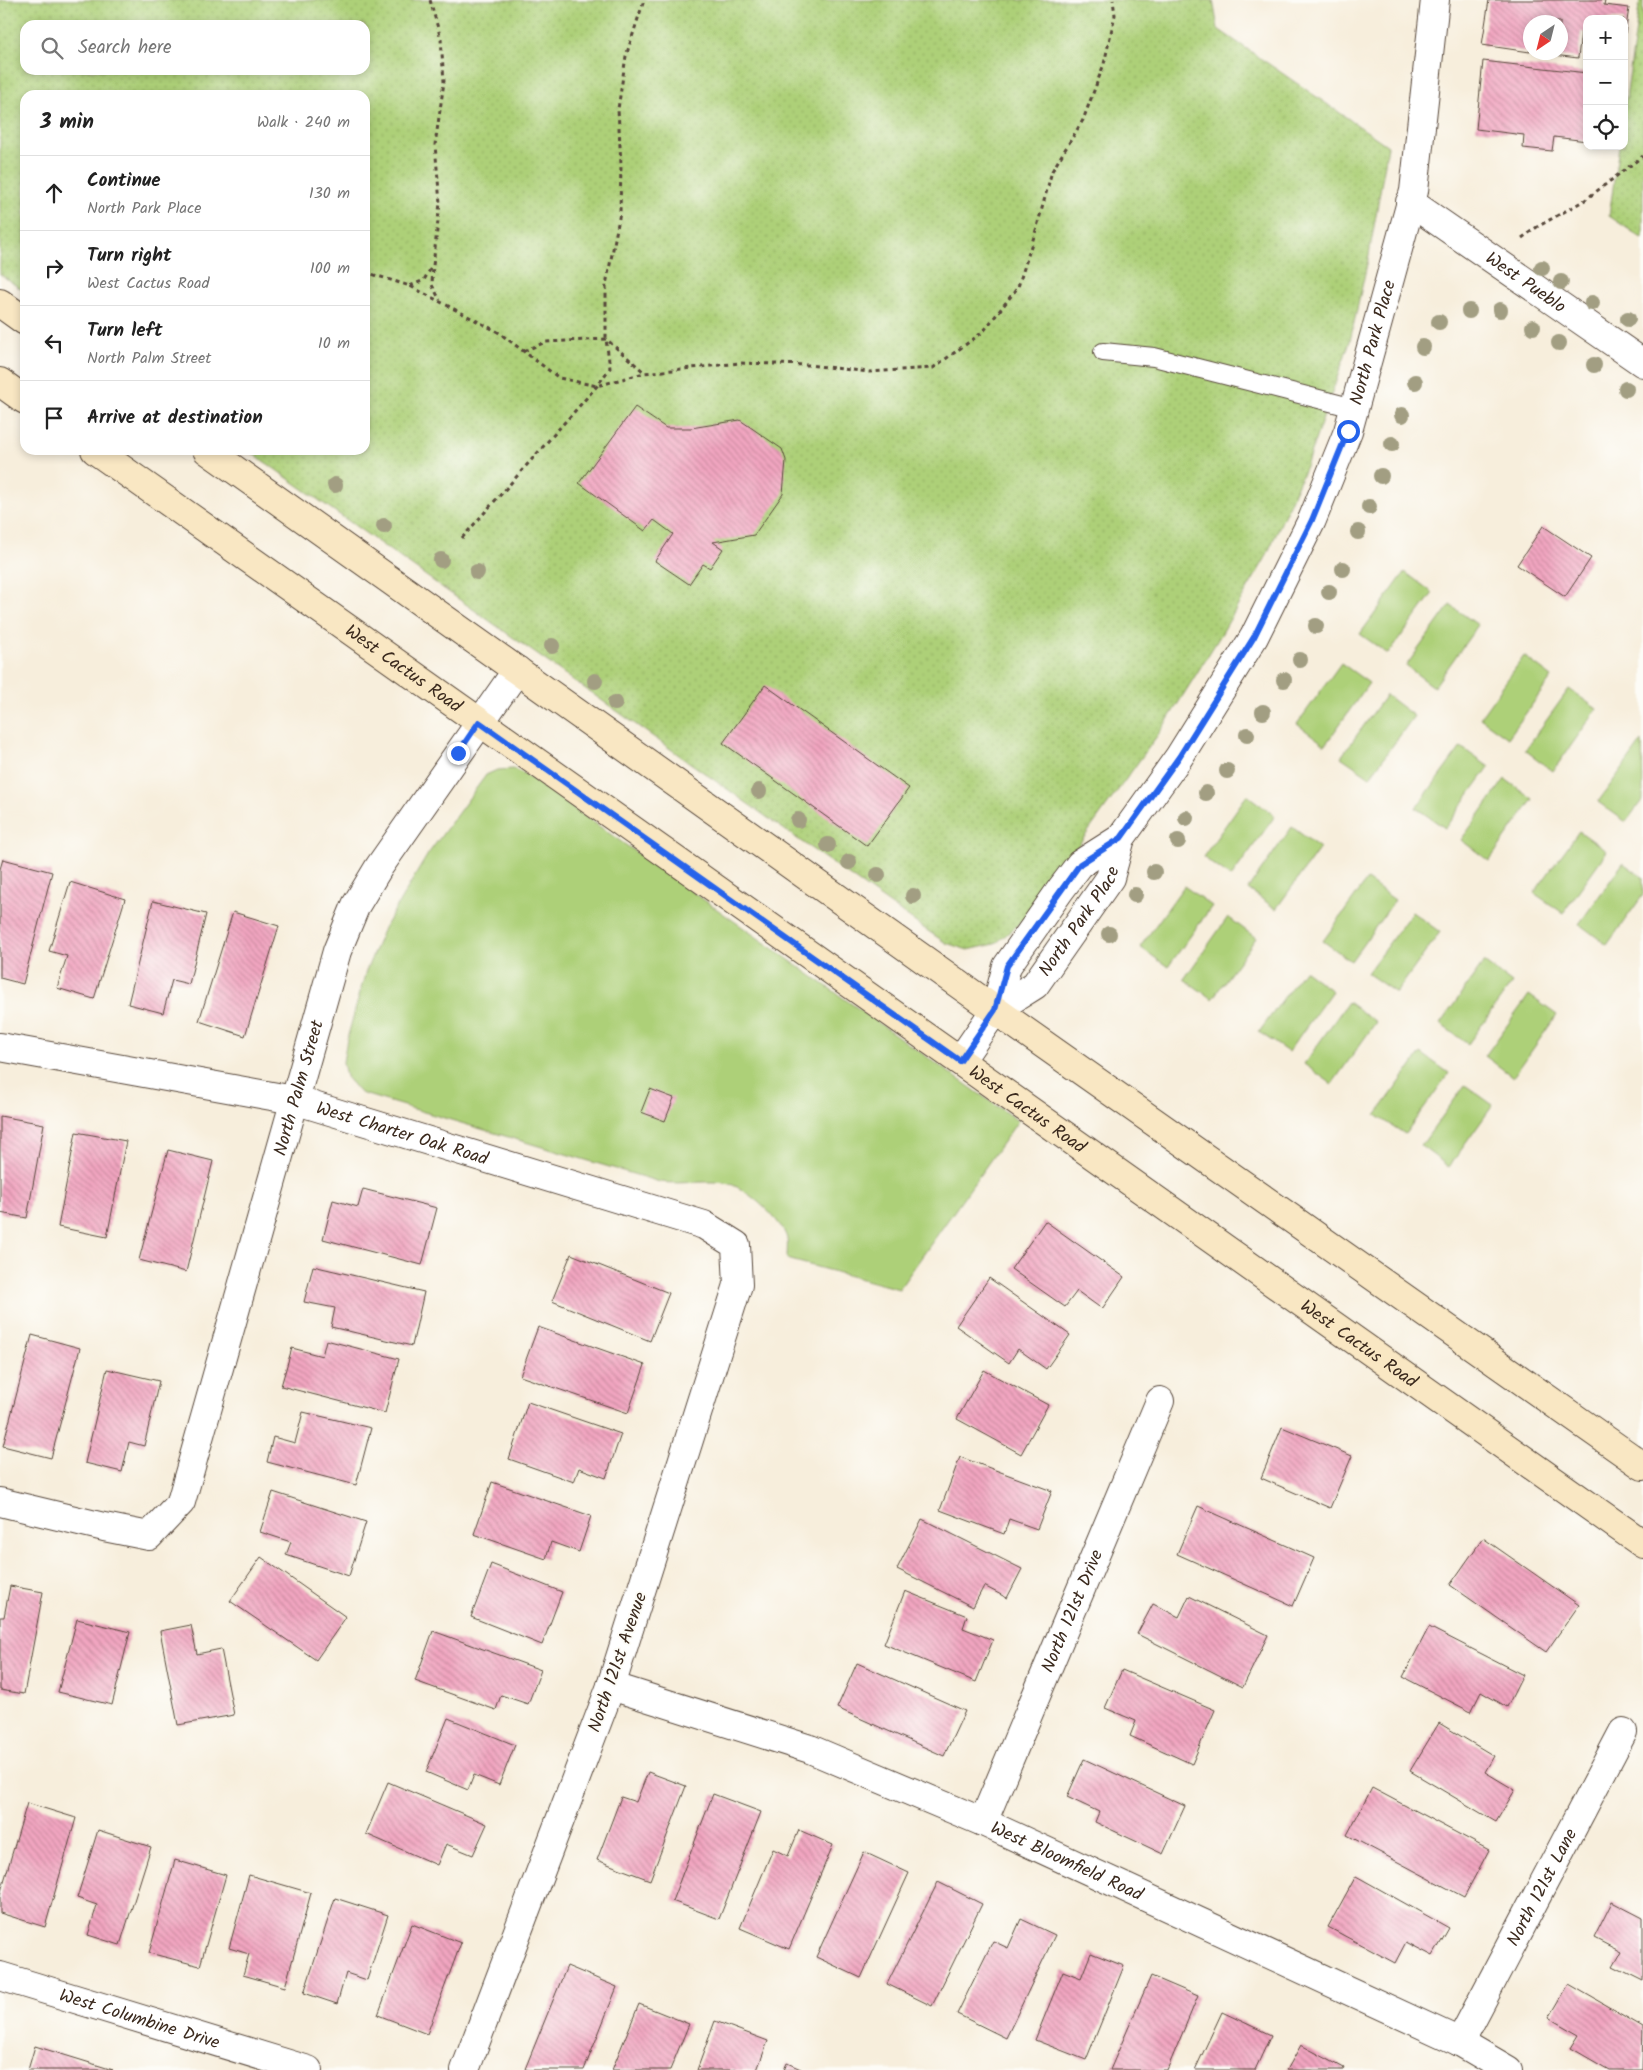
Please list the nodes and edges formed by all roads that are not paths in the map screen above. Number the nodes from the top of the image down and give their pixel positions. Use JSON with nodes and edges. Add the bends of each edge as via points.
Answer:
{"nodes":[{"id":1,"x":1435,"y":0,"type":"edge"},
{"id":2,"x":1410,"y":202,"type":"junction"},
{"id":3,"x":0,"y":303,"type":"edge"},
{"id":4,"x":20,"y":317,"type":"edge"},
{"id":5,"x":1103,"y":352,"type":"dead end"},
{"id":6,"x":1643,"y":363,"type":"edge"},
{"id":7,"x":0,"y":382,"type":"edge"},
{"id":8,"x":20,"y":396,"type":"edge"},
{"id":9,"x":1354,"y":408,"type":"junction"},
{"id":10,"x":102,"y":455,"type":"edge"},
{"id":11,"x":214,"y":455,"type":"edge"},
{"id":12,"x":517,"y":670,"type":"junction"},
{"id":13,"x":479,"y":722,"type":"junction"},
{"id":14,"x":995,"y":1010,"type":"junction"},
{"id":15,"x":0,"y":1047,"type":"edge"},
{"id":16,"x":960,"y":1061,"type":"junction"},
{"id":17,"x":294,"y":1100,"type":"junction"},
{"id":18,"x":736,"y":1245,"type":"joint"},
{"id":19,"x":1160,"y":1401,"type":"dead end"},
{"id":20,"x":1643,"y":1466,"type":"edge"},
{"id":21,"x":0,"y":1502,"type":"edge"},
{"id":22,"x":1643,"y":1544,"type":"edge"},
{"id":23,"x":612,"y":1686,"type":"junction"},
{"id":24,"x":1623,"y":1732,"type":"dead end"},
{"id":25,"x":983,"y":1822,"type":"junction"},
{"id":26,"x":0,"y":1976,"type":"edge"},
{"id":27,"x":1460,"y":2042,"type":"junction"},
{"id":28,"x":308,"y":2070,"type":"edge"},
{"id":29,"x":465,"y":2070,"type":"edge"},
{"id":30,"x":1508,"y":2070,"type":"edge"}],
"edges":[{"from":1,"to":2,"type":"street","name":"North Park Place","via":[[1414,191]]},
{"from":2,"to":6,"type":"street","name":"West Pueblo"},
{"from":2,"to":9,"type":"street","name":"North Park Place"},
{"from":3,"to":4,"type":"street"},
{"from":5,"to":9,"type":"lane","via":[[1154,357]]},
{"from":7,"to":8,"type":"street"},
{"from":9,"to":14,"type":"street","name":"North Park Place","via":[[1312,520],[1254,637],[1179,757],[1121,838],[1110,878],[1035,985]]},
{"from":10,"to":13,"type":"street","name":"West Cactus Road"},
{"from":11,"to":12,"type":"street"},
{"from":12,"to":13,"type":"street","name":"North Palm Street"},
{"from":12,"to":14,"type":"street"},
{"from":13,"to":16,"type":"street","name":"West Cactus Road"},
{"from":13,"to":17,"type":"street","name":"North Palm Street","via":[[356,905],[337,951]]},
{"from":14,"to":16,"type":"street","name":"North Park Place"},
{"from":14,"to":20,"type":"street"},
{"from":15,"to":17,"type":"street","name":"West Charter Oak Road"},
{"from":16,"to":22,"type":"street","name":"West Cactus Road"},
{"from":17,"to":18,"type":"street","name":"West Charter Oak Road","via":[[704,1225]]},
{"from":17,"to":21,"type":"street","name":"North Palm Street","via":[[181,1502],[149,1536]]},
{"from":18,"to":23,"type":"street","name":"North 121st Avenue","via":[[738,1285]]},
{"from":19,"to":25,"type":"street","name":"North 121st Drive"},
{"from":23,"to":25,"type":"street","name":"West Bloomfield Road","via":[[810,1749]]},
{"from":23,"to":29,"type":"street","name":"North 121st Avenue"},
{"from":24,"to":27,"type":"street","name":"North 121st Lane"},
{"from":25,"to":27,"type":"street","name":"West Bloomfield Road"},
{"from":26,"to":28,"type":"street","name":"West Columbine Drive"},
{"from":27,"to":30,"type":"street","name":"West Bloomfield Road"}]}
